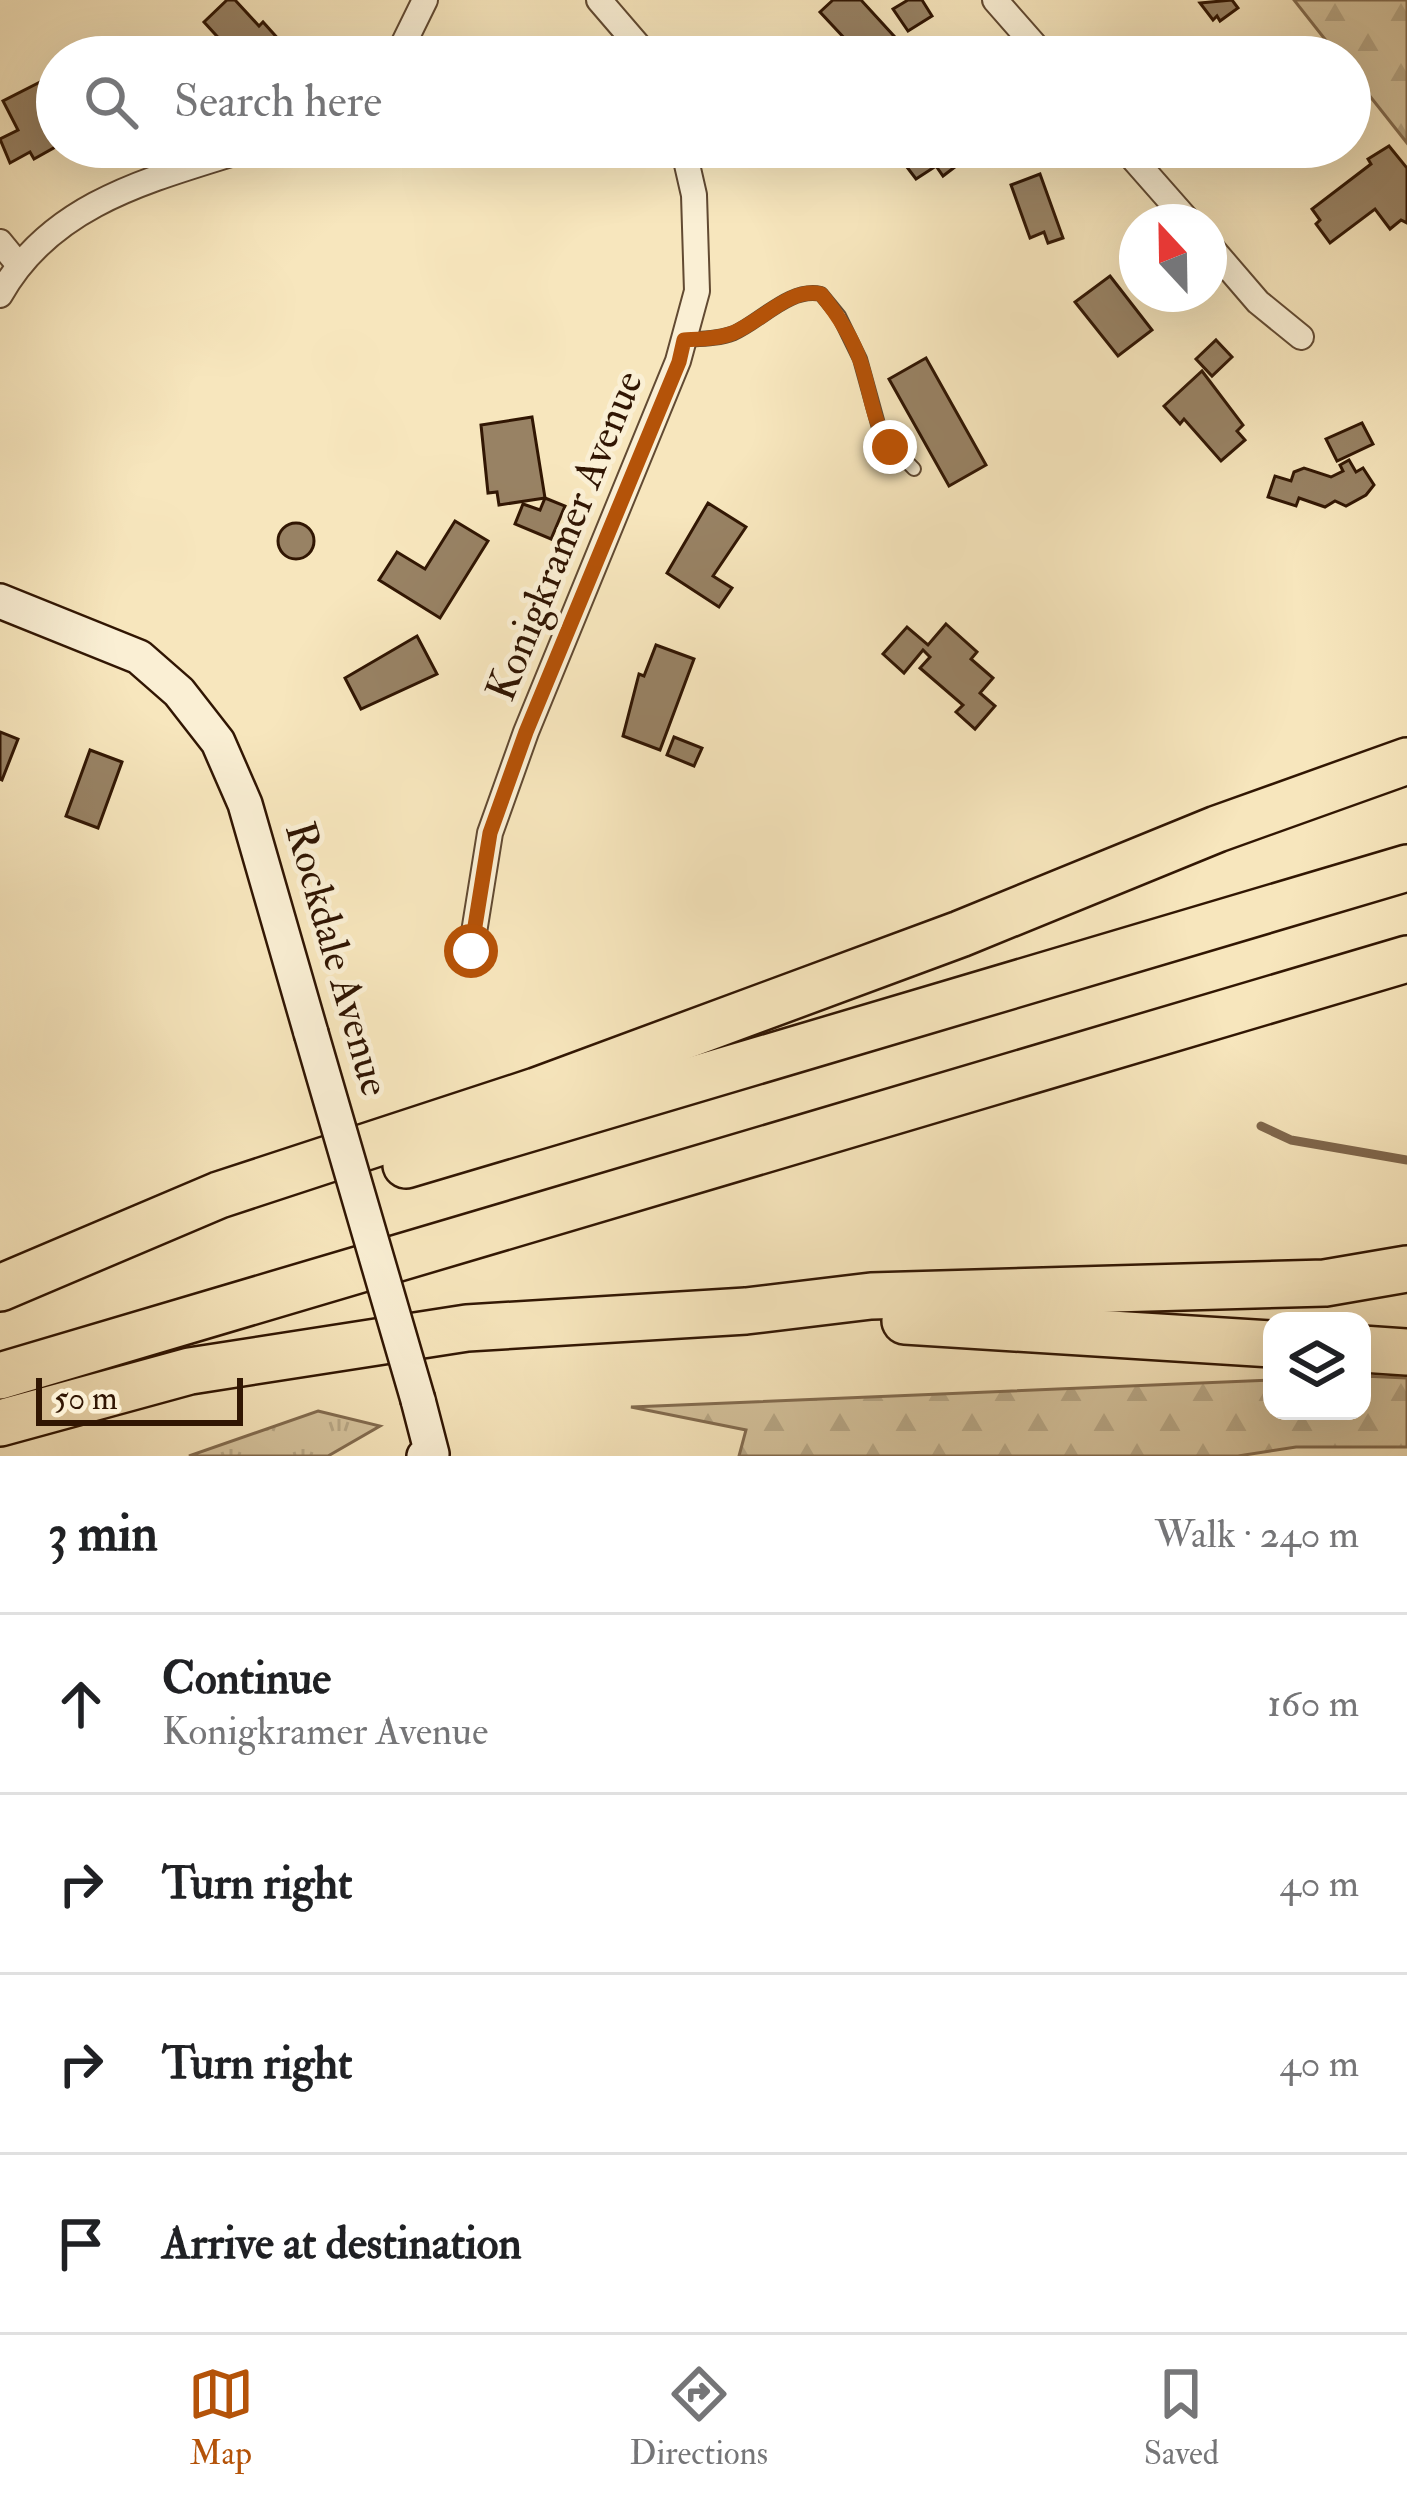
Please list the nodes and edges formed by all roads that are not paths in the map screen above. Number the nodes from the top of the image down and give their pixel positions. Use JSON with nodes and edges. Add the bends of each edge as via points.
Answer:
{"nodes":[{"id":1,"x":425,"y":0,"type":"edge"},
{"id":2,"x":599,"y":0,"type":"edge"},
{"id":3,"x":995,"y":0,"type":"edge"},
{"id":4,"x":407,"y":36,"type":"edge"},
{"id":5,"x":630,"y":36,"type":"edge"},
{"id":6,"x":1027,"y":36,"type":"edge"},
{"id":7,"x":193,"y":168,"type":"edge"},
{"id":8,"x":688,"y":168,"type":"edge"},
{"id":9,"x":1141,"y":168,"type":"edge"},
{"id":10,"x":1173,"y":204,"type":"edge"},
{"id":11,"x":0,"y":242,"type":"edge"},
{"id":12,"x":19,"y":264,"type":"junction"},
{"id":13,"x":1227,"y":266,"type":"edge"},
{"id":14,"x":0,"y":295,"type":"edge"},
{"id":15,"x":1301,"y":337,"type":"dead end"},
{"id":16,"x":684,"y":340,"type":"junction"},
{"id":17,"x":914,"y":469,"type":"dead end"},
{"id":18,"x":0,"y":601,"type":"edge"},
{"id":19,"x":1407,"y":735,"type":"edge"},
{"id":20,"x":1407,"y":761,"type":"edge"},
{"id":21,"x":1217,"y":829,"type":"junction"},
{"id":22,"x":1407,"y":868,"type":"edge"},
{"id":23,"x":471,"y":951,"type":"dead end"},
{"id":24,"x":1407,"y":959,"type":"edge"},
{"id":25,"x":1407,"y":1269,"type":"edge"},
{"id":26,"x":9,"y":1284,"type":"edge"},
{"id":27,"x":746,"y":1311,"type":"junction"},
{"id":28,"x":1263,"y":1343,"type":"edge"},
{"id":29,"x":1371,"y":1350,"type":"edge"},
{"id":30,"x":1407,"y":1352,"type":"edge"},
{"id":31,"x":0,"y":1376,"type":"edge"},
{"id":32,"x":0,"y":1423,"type":"edge"},
{"id":33,"x":430,"y":1455,"type":"edge"}],
"edges":[{"from":1,"to":4,"type":"street"},
{"from":2,"to":5,"type":"street"},
{"from":3,"to":6,"type":"street"},
{"from":7,"to":12,"type":"street","via":[[91,204]]},
{"from":8,"to":16,"type":"street","name":"Konigkramer Avenue","via":[[698,291]]},
{"from":9,"to":10,"type":"street"},
{"from":11,"to":12,"type":"street"},
{"from":12,"to":14,"type":"street"},
{"from":13,"to":15,"type":"street"},
{"from":16,"to":17,"type":"lane","via":[[728,335],[787,301],[821,294],[860,359],[881,435]]},
{"from":16,"to":23,"type":"street","name":"Konigkramer Avenue","via":[[490,833]]},
{"from":18,"to":33,"type":"street","name":"Rockdale Avenue","bridge":true,"via":[[140,657],[218,742],[245,804]]},
{"from":19,"to":21,"type":"highway"},
{"from":20,"to":21,"type":"highway"},
{"from":21,"to":26,"type":"highway","via":[[536,1091],[219,1195]]},
{"from":22,"to":26,"type":"highway"},
{"from":24,"to":31,"type":"highway"},
{"from":25,"to":27,"type":"highway","via":[[1325,1283],[871,1295]]},
{"from":27,"to":28,"type":"highway"},
{"from":27,"to":32,"type":"highway","via":[[467,1328],[343,1345],[190,1371]]},
{"from":29,"to":30,"type":"highway"}]}
